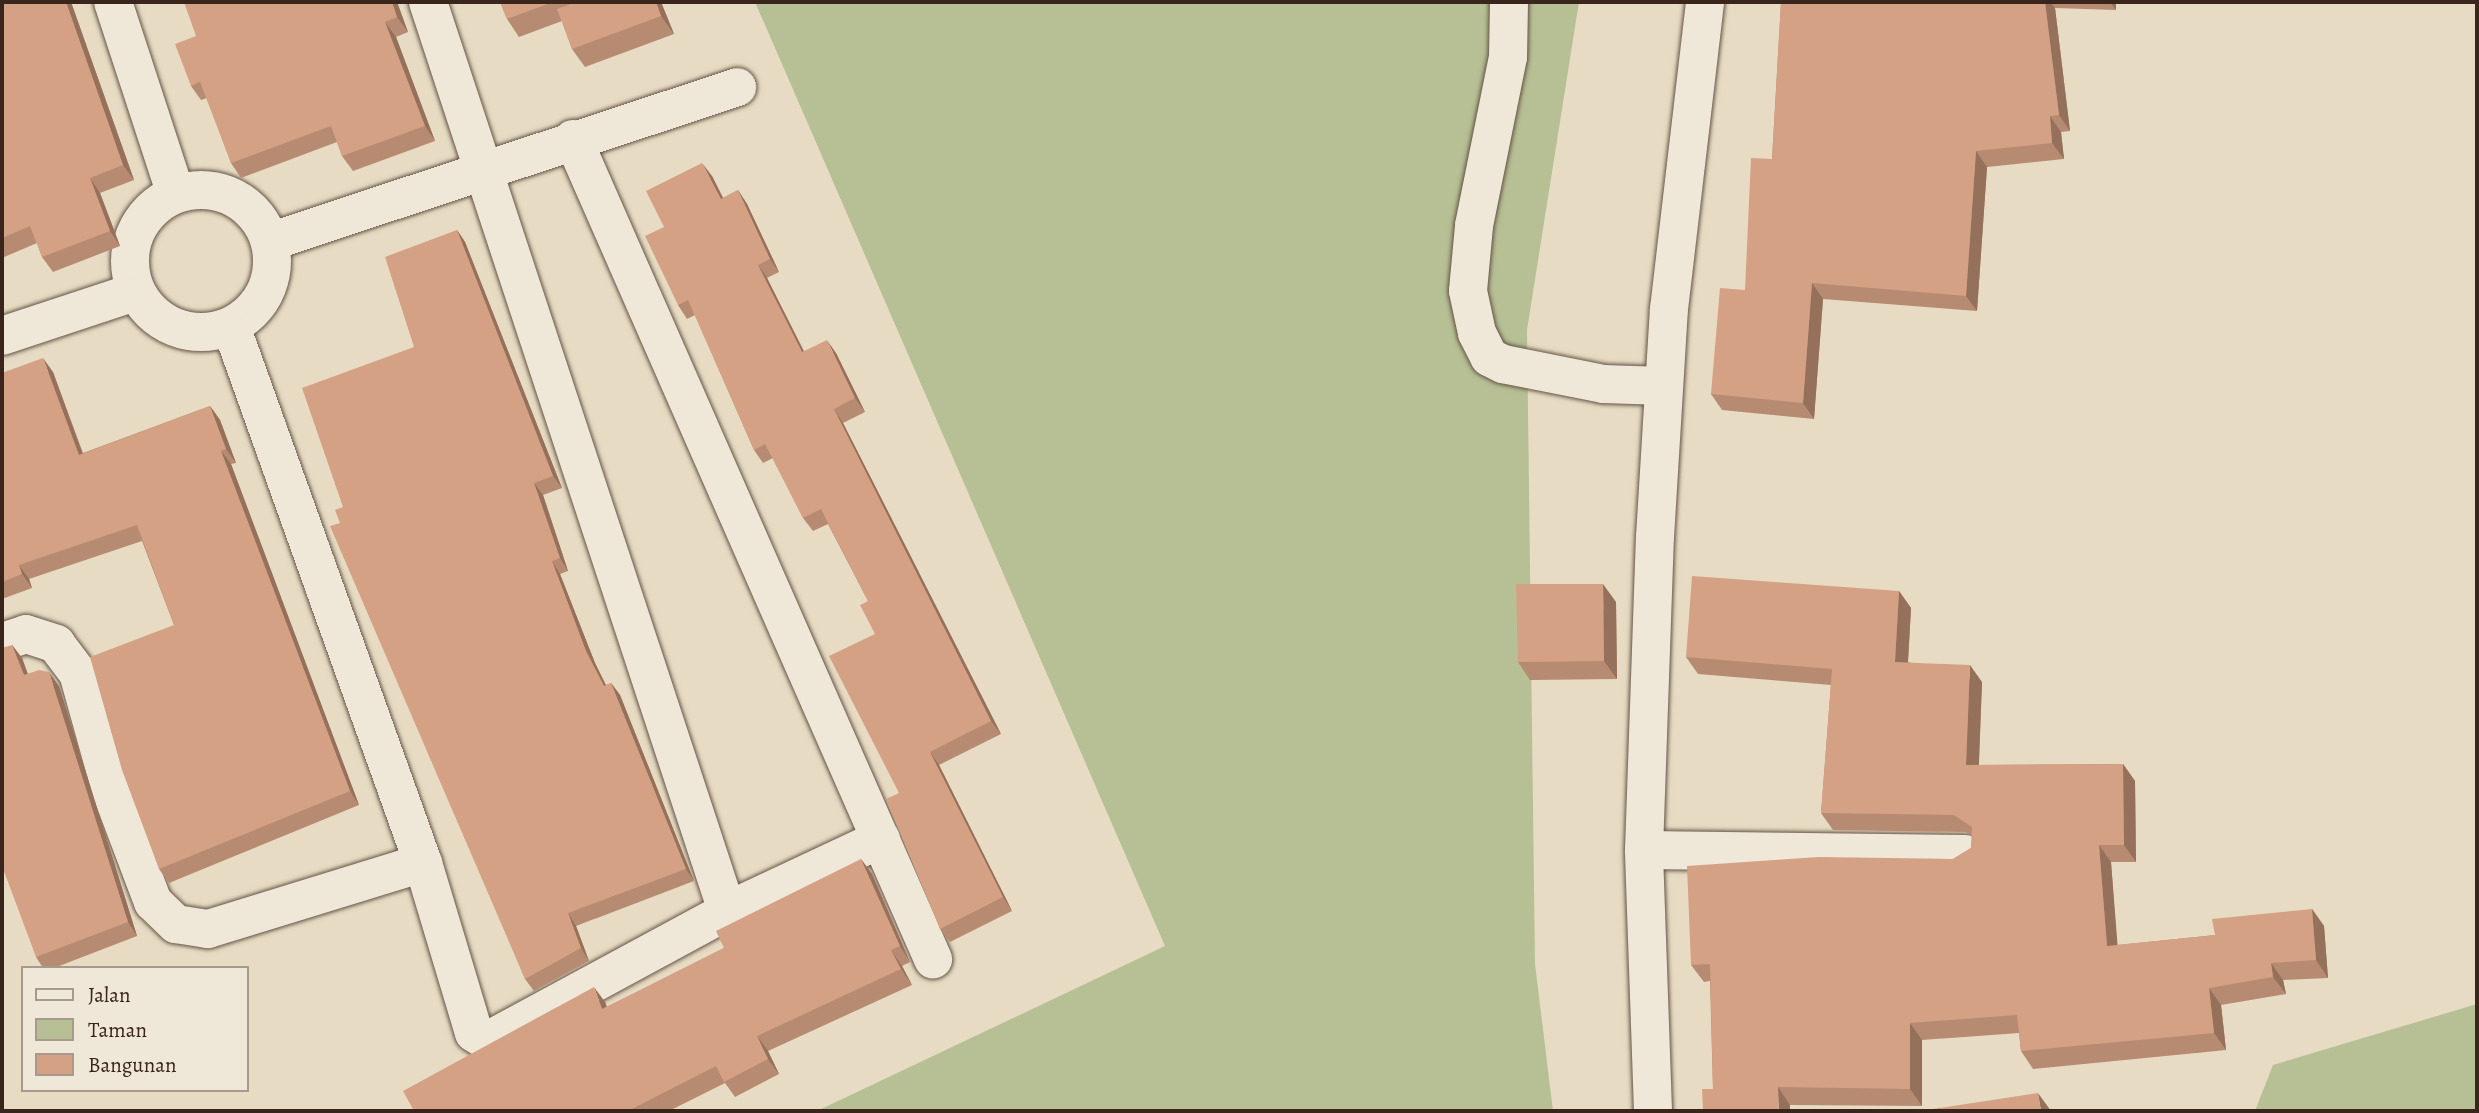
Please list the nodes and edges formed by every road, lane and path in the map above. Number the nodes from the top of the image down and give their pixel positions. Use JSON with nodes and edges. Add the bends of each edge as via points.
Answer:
{"nodes":[{"id":1,"x":113,"y":2,"type":"edge"},
{"id":2,"x":428,"y":2,"type":"edge"},
{"id":3,"x":1509,"y":2,"type":"edge"},
{"id":4,"x":1705,"y":2,"type":"edge"},
{"id":5,"x":737,"y":87,"type":"dead end"},
{"id":6,"x":573,"y":139,"type":"junction"},
{"id":7,"x":482,"y":169,"type":"junction"},
{"id":8,"x":175,"y":192,"type":"junction"},
{"id":9,"x":272,"y":241,"type":"junction"},
{"id":10,"x":135,"y":292,"type":"junction"},
{"id":11,"x":232,"y":329,"type":"junction"},
{"id":12,"x":2,"y":335,"type":"edge"},
{"id":13,"x":1664,"y":386,"type":"junction"},
{"id":14,"x":2,"y":642,"type":"edge"},
{"id":15,"x":881,"y":839,"type":"junction"},
{"id":16,"x":1644,"y":850,"type":"junction"},
{"id":17,"x":1965,"y":854,"type":"edge"},
{"id":18,"x":423,"y":863,"type":"junction"},
{"id":19,"x":727,"y":911,"type":"junction"},
{"id":20,"x":933,"y":959,"type":"dead end"},
{"id":21,"x":1653,"y":1111,"type":"edge"}],
"edges":[{"from":1,"to":8,"type":"street"},
{"from":2,"to":7,"type":"street"},
{"from":3,"to":13,"type":"street","via":[[1508,57],[1474,226],[1468,291],[1476,333],[1489,357],[1503,364],[1603,384]]},
{"from":4,"to":13,"type":"street"},
{"from":5,"to":6,"type":"street"},
{"from":6,"to":7,"type":"street"},
{"from":6,"to":15,"type":"street"},
{"from":7,"to":9,"type":"street"},
{"from":7,"to":19,"type":"street"},
{"from":8,"to":9,"type":"street","via":[[215,189],[239,201],[250,207]]},
{"from":8,"to":10,"type":"street","via":[[144,216],[128,253]]},
{"from":9,"to":11,"type":"street","via":[[268,292]]},
{"from":10,"to":11,"type":"street","via":[[159,321],[194,334]]},
{"from":10,"to":12,"type":"street"},
{"from":11,"to":18,"type":"street"},
{"from":13,"to":16,"type":"street"},
{"from":14,"to":18,"type":"street","via":[[26,634],[56,644],[78,673],[111,791],[153,902],[176,924],[208,929]]},
{"from":15,"to":19,"type":"street"},
{"from":15,"to":20,"type":"street"},
{"from":16,"to":17,"type":"street"},
{"from":16,"to":21,"type":"street"},
{"from":18,"to":19,"type":"street","via":[[466,1018],[487,1041]]}]}
